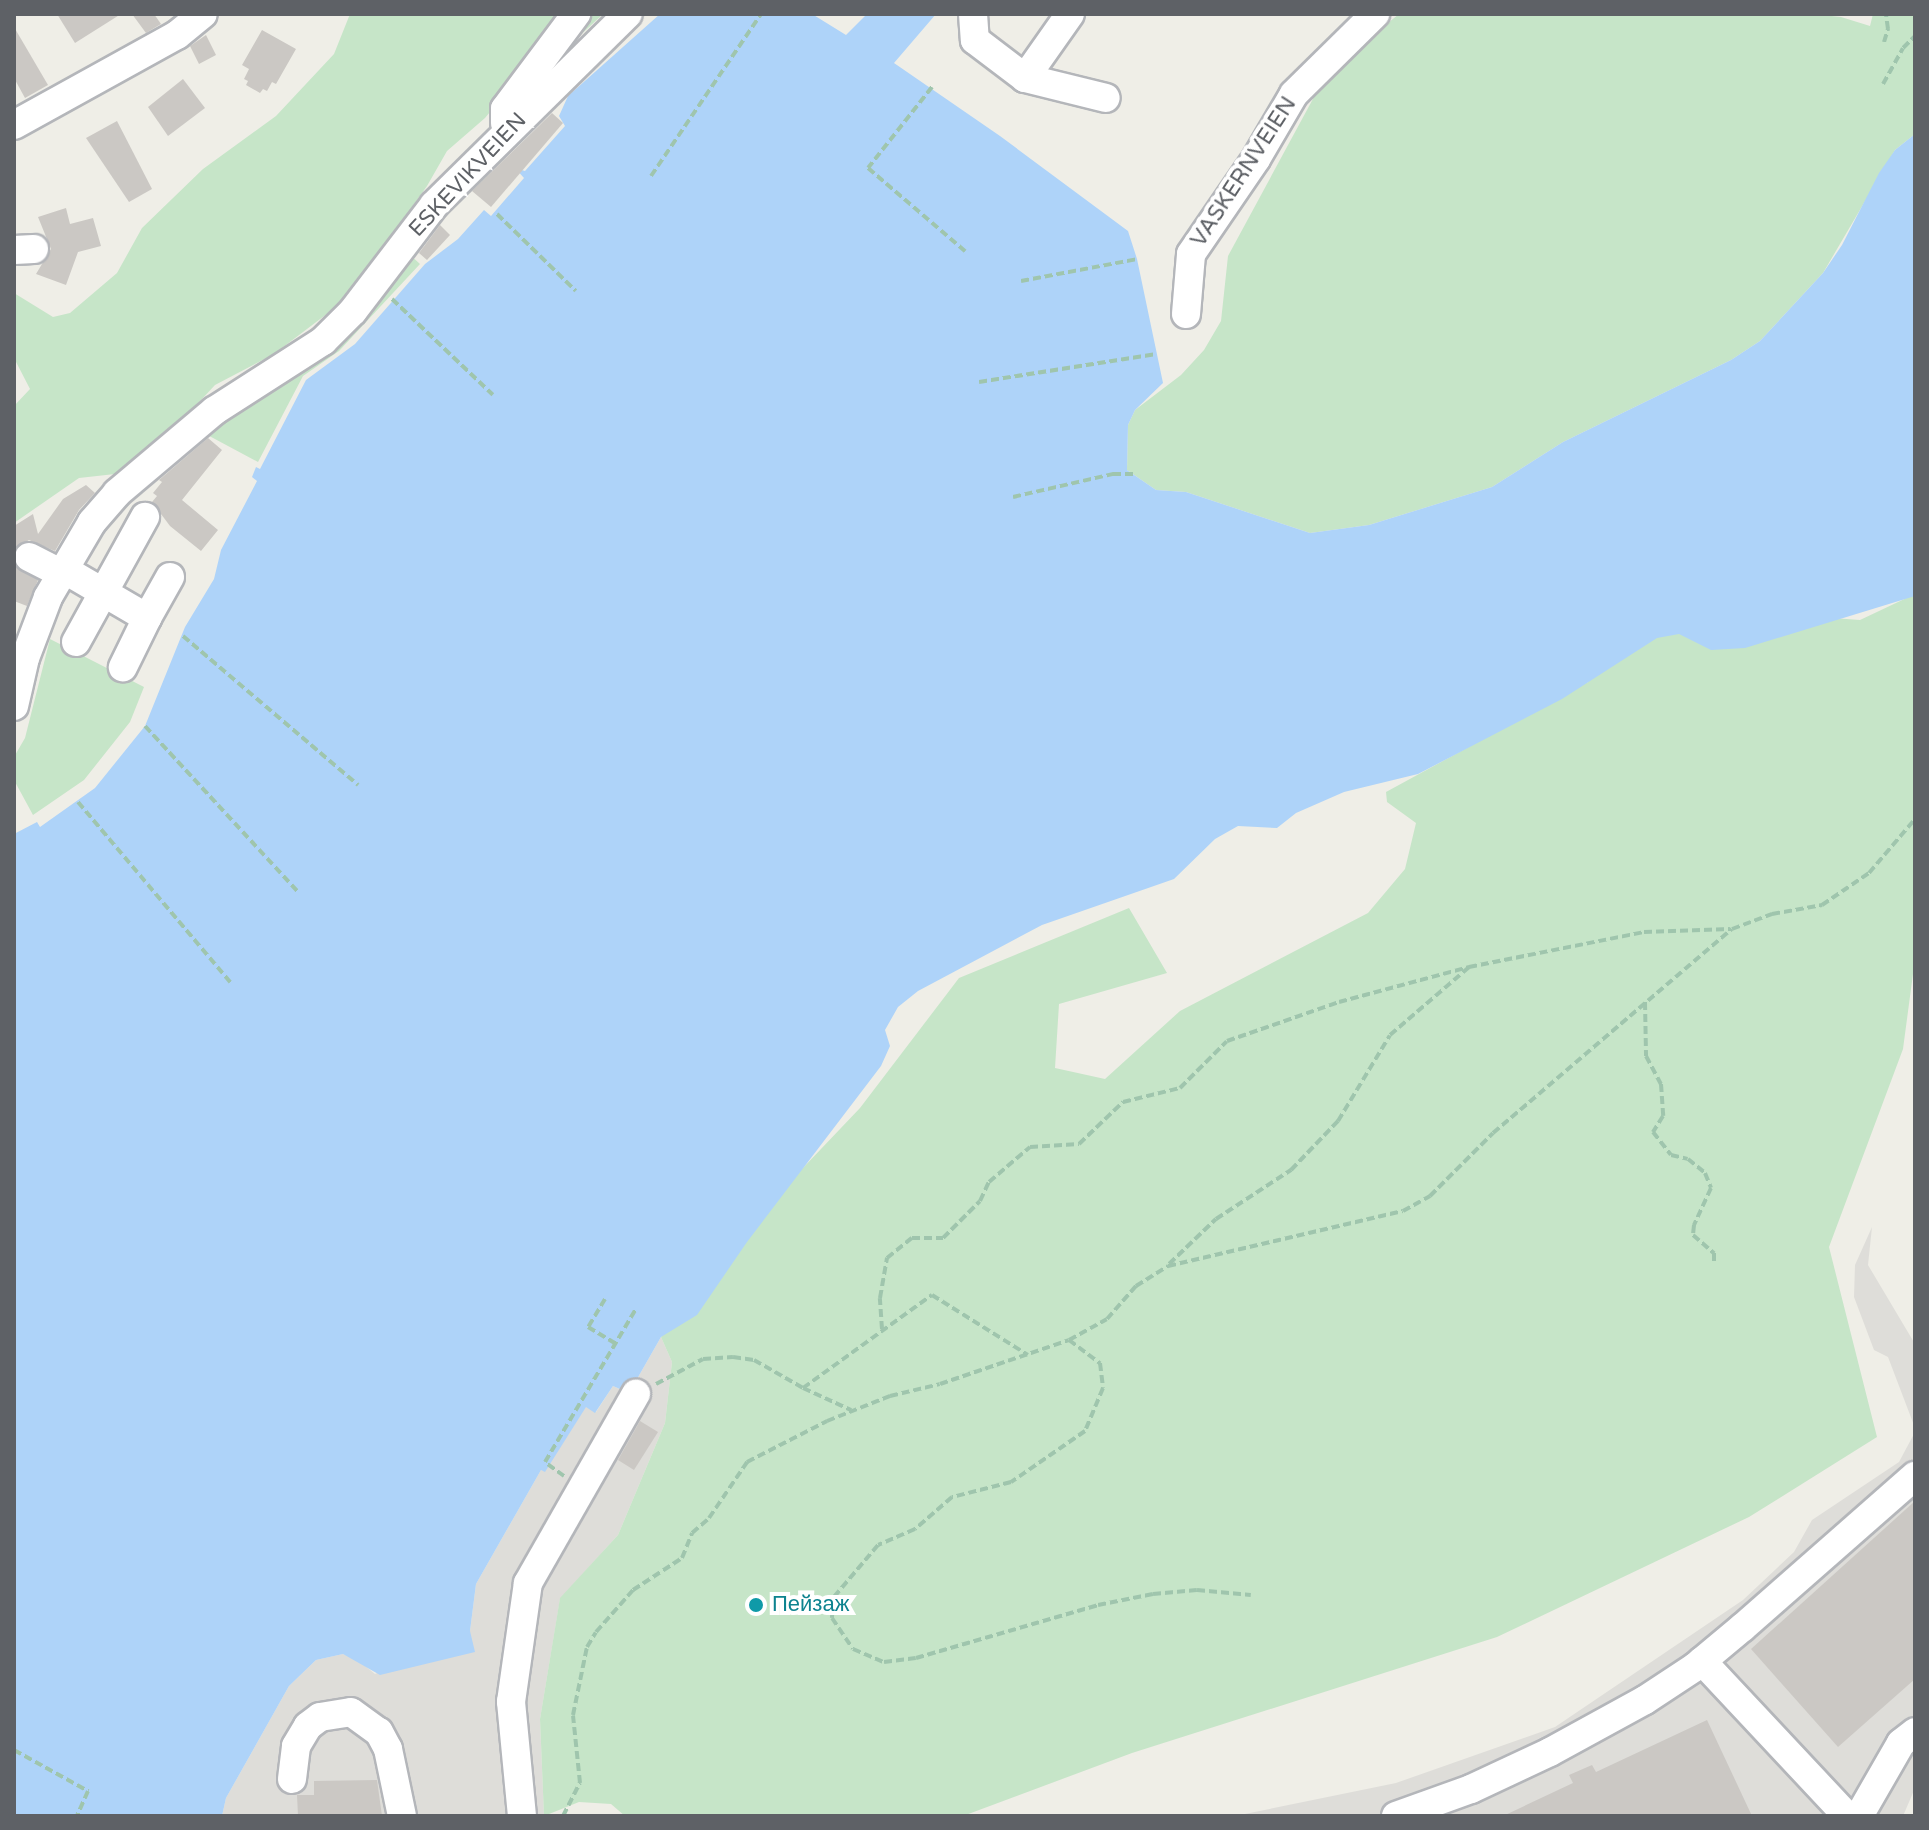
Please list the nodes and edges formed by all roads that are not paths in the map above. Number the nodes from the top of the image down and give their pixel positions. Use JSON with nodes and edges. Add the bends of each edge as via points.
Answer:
{"nodes":[{"id":1,"x":203,"y":14,"type":"edge"},
{"id":2,"x":576,"y":14,"type":"edge"},
{"id":3,"x":628,"y":14,"type":"edge"},
{"id":4,"x":973,"y":14,"type":"edge"},
{"id":5,"x":1070,"y":14,"type":"edge"},
{"id":6,"x":1375,"y":14,"type":"edge"},
{"id":7,"x":1025,"y":78,"type":"junction"},
{"id":8,"x":1106,"y":98,"type":"dead end"},
{"id":9,"x":14,"y":125,"type":"edge"},
{"id":10,"x":505,"y":132,"type":"junction"},
{"id":11,"x":1186,"y":314,"type":"dead end"},
{"id":12,"x":145,"y":517,"type":"dead end"},
{"id":13,"x":29,"y":557,"type":"dead end"},
{"id":14,"x":64,"y":572,"type":"junction"},
{"id":15,"x":170,"y":577,"type":"dead end"},
{"id":16,"x":103,"y":592,"type":"junction"},
{"id":17,"x":147,"y":618,"type":"junction"},
{"id":18,"x":76,"y":642,"type":"dead end"},
{"id":19,"x":19,"y":657,"type":"edge"},
{"id":20,"x":123,"y":667,"type":"dead end"},
{"id":21,"x":14,"y":706,"type":"edge"},
{"id":22,"x":636,"y":1394,"type":"road end"},
{"id":23,"x":1915,"y":1476,"type":"edge"},
{"id":24,"x":1702,"y":1661,"type":"junction"},
{"id":25,"x":1915,"y":1732,"type":"edge"},
{"id":26,"x":292,"y":1779,"type":"dead end"},
{"id":27,"x":402,"y":1816,"type":"edge"},
{"id":28,"x":522,"y":1816,"type":"edge"},
{"id":29,"x":1396,"y":1816,"type":"edge"},
{"id":30,"x":1847,"y":1816,"type":"edge"},
{"id":31,"x":1859,"y":1816,"type":"edge"}],
"edges":[{"from":1,"to":9,"type":"street","via":[[177,35]]},
{"from":2,"to":10,"type":"street","via":[[505,109]]},
{"from":3,"to":10,"type":"street","name":"ESKEVIKVEIEN"},
{"from":4,"to":7,"type":"street","via":[[975,40]]},
{"from":5,"to":7,"type":"street"},
{"from":6,"to":11,"type":"street","name":"VASKERNVEIEN","via":[[1294,94],[1191,254]]},
{"from":7,"to":8,"type":"street"},
{"from":10,"to":14,"type":"street","name":"ESKEVIKVEIEN","via":[[434,205],[353,311],[323,341],[214,411],[117,493],[92,522]]},
{"from":12,"to":16,"type":"street"},
{"from":13,"to":14,"type":"street"},
{"from":14,"to":16,"type":"street"},
{"from":14,"to":19,"type":"street","name":"ESKEVIKVEIEN"},
{"from":15,"to":17,"type":"street"},
{"from":16,"to":17,"type":"street"},
{"from":16,"to":18,"type":"street"},
{"from":17,"to":20,"type":"street"},
{"from":19,"to":21,"type":"street","name":"ESKEVIKVEIEN"},
{"from":22,"to":28,"type":"street","via":[[528,1583],[511,1702]]},
{"from":23,"to":24,"type":"street"},
{"from":24,"to":29,"type":"street","via":[[1645,1700],[1550,1752]]},
{"from":24,"to":30,"type":"street"},
{"from":25,"to":31,"type":"street","via":[[1901,1743]]},
{"from":26,"to":27,"type":"street","via":[[296,1746],[308,1726],[320,1717],[351,1712],[379,1732],[388,1749]]}]}
